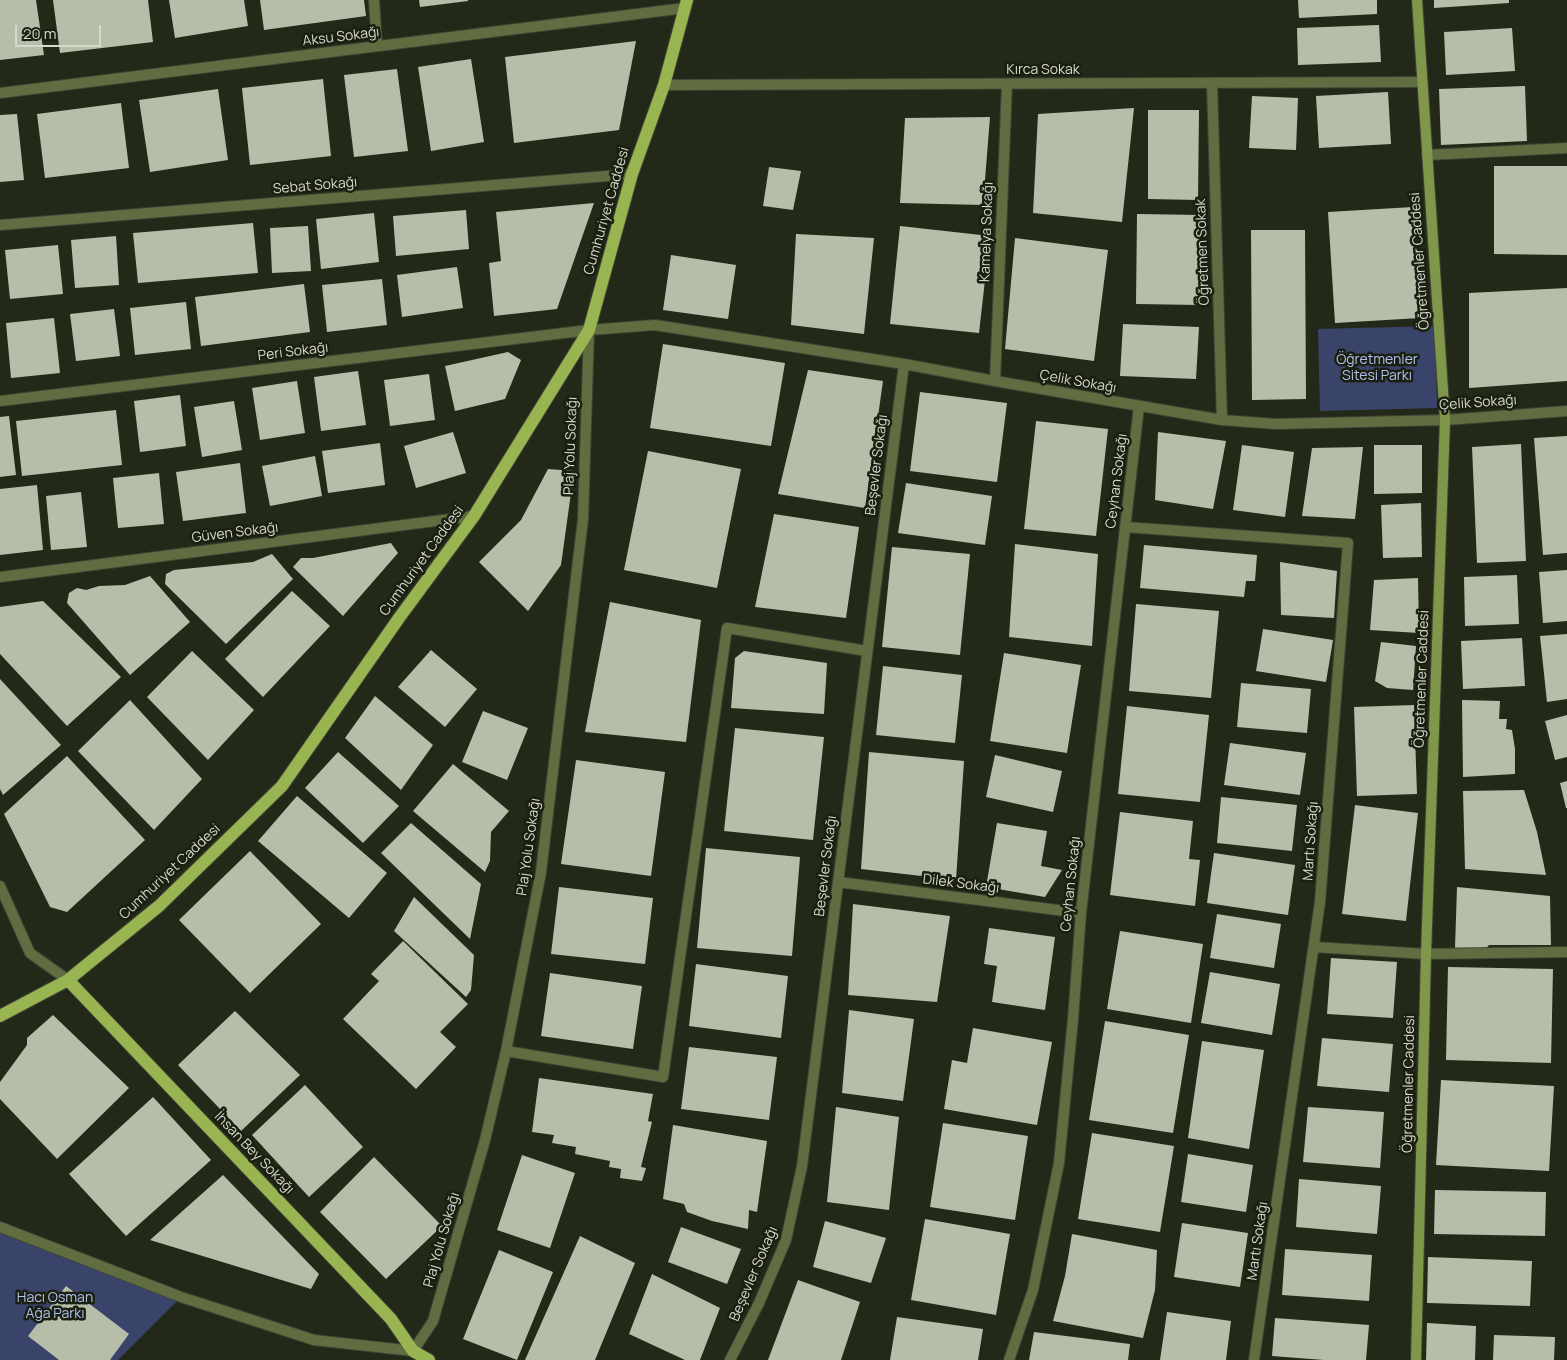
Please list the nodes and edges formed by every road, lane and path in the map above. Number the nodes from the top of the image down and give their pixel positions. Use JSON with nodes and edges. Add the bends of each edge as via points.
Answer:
{"nodes":[{"id":1,"x":374,"y":0,"type":"edge"},
{"id":2,"x":1417,"y":0,"type":"edge"},
{"id":3,"x":686,"y":4,"type":"edge"},
{"id":4,"x":378,"y":46,"type":"junction"},
{"id":5,"x":1422,"y":82,"type":"junction"},
{"id":6,"x":1212,"y":83,"type":"junction"},
{"id":7,"x":1007,"y":84,"type":"junction"},
{"id":8,"x":664,"y":85,"type":"junction"},
{"id":9,"x":0,"y":93,"type":"edge"},
{"id":10,"x":1567,"y":148,"type":"edge"},
{"id":11,"x":1426,"y":155,"type":"junction"},
{"id":12,"x":632,"y":174,"type":"junction"},
{"id":13,"x":0,"y":225,"type":"edge"},
{"id":14,"x":589,"y":330,"type":"junction"},
{"id":15,"x":904,"y":364,"type":"junction"},
{"id":16,"x":995,"y":381,"type":"junction"},
{"id":17,"x":0,"y":400,"type":"edge"},
{"id":18,"x":1139,"y":406,"type":"junction"},
{"id":19,"x":1567,"y":411,"type":"edge"},
{"id":20,"x":1222,"y":420,"type":"junction"},
{"id":21,"x":1445,"y":420,"type":"junction"},
{"id":22,"x":474,"y":516,"type":"junction"},
{"id":23,"x":1125,"y":527,"type":"junction"},
{"id":24,"x":0,"y":577,"type":"edge"},
{"id":25,"x":867,"y":651,"type":"junction"},
{"id":26,"x":838,"y":882,"type":"junction"},
{"id":27,"x":0,"y":886,"type":"edge"},
{"id":28,"x":1081,"y":914,"type":"junction"},
{"id":29,"x":1314,"y":947,"type":"junction"},
{"id":30,"x":1567,"y":952,"type":"edge"},
{"id":31,"x":1426,"y":954,"type":"junction"},
{"id":32,"x":68,"y":980,"type":"junction"},
{"id":33,"x":0,"y":1016,"type":"edge"},
{"id":34,"x":506,"y":1050,"type":"junction"},
{"id":35,"x":0,"y":1227,"type":"edge"},
{"id":36,"x":412,"y":1357,"type":"edge"},
{"id":37,"x":429,"y":1360,"type":"edge"},
{"id":38,"x":730,"y":1360,"type":"edge"},
{"id":39,"x":1009,"y":1360,"type":"edge"},
{"id":40,"x":1254,"y":1360,"type":"edge"},
{"id":41,"x":1416,"y":1360,"type":"edge"}],
"edges":[{"from":1,"to":4,"type":"street"},
{"from":2,"to":5,"type":"main road","name":"Öğretmenler Caddesi"},
{"from":3,"to":4,"type":"street","name":"Aksu Sokağı"},
{"from":3,"to":8,"type":"main road","name":"Cumhuriyet Caddesi"},
{"from":4,"to":9,"type":"street","name":"Aksu Sokağı"},
{"from":5,"to":6,"type":"street","name":"Kırca Sokak"},
{"from":5,"to":11,"type":"main road","name":"Öğretmenler Caddesi"},
{"from":6,"to":7,"type":"street","name":"Kırca Sokak"},
{"from":6,"to":20,"type":"street","name":"Öğretmen Sokak"},
{"from":7,"to":8,"type":"street","name":"Kırca Sokak"},
{"from":7,"to":16,"type":"street","name":"Kamelya Sokağı"},
{"from":8,"to":12,"type":"main road","name":"Cumhuriyet Caddesi"},
{"from":10,"to":11,"type":"street"},
{"from":11,"to":21,"type":"main road","name":"Öğretmenler Caddesi"},
{"from":12,"to":13,"type":"street","name":"Sebat Sokağı"},
{"from":12,"to":14,"type":"main road","name":"Cumhuriyet Caddesi"},
{"from":14,"to":15,"type":"street","name":"Çelik Sokağı","via":[[656,325]]},
{"from":14,"to":17,"type":"street","name":"Peri Sokağı"},
{"from":14,"to":22,"type":"main road","name":"Cumhuriyet Caddesi"},
{"from":14,"to":34,"type":"street","name":"Plaj Yolu Sokağı","via":[[583,519],[541,872]]},
{"from":15,"to":16,"type":"street","name":"Çelik Sokağı"},
{"from":15,"to":25,"type":"street","name":"Beşevler Sokağı"},
{"from":16,"to":18,"type":"street","name":"Çelik Sokağı"},
{"from":18,"to":20,"type":"street","name":"Çelik Sokağı"},
{"from":18,"to":23,"type":"street","name":"Ceyhan Sokağı"},
{"from":19,"to":21,"type":"street","name":"Çelik Sokağı"},
{"from":20,"to":21,"type":"street","name":"Çelik Sokağı","via":[[1276,424]]},
{"from":21,"to":31,"type":"main road","name":"Öğretmenler Caddesi"},
{"from":22,"to":24,"type":"street","name":"Güven Sokağı"},
{"from":22,"to":32,"type":"main road","name":"Cumhuriyet Caddesi","via":[[282,786],[159,906]]},
{"from":23,"to":28,"type":"street","name":"Ceyhan Sokağı"},
{"from":23,"to":29,"type":"street","name":"Martı Sokağı","via":[[1348,543]]},
{"from":25,"to":26,"type":"street","name":"Beşevler Sokağı"},
{"from":25,"to":34,"type":"street","via":[[727,628],[663,1077]]},
{"from":26,"to":28,"type":"street","name":"Dilek Sokağı"},
{"from":26,"to":38,"type":"street","name":"Beşevler Sokağı","via":[[802,1166],[786,1240]]},
{"from":27,"to":32,"type":"street","via":[[30,953]]},
{"from":28,"to":39,"type":"street","name":"Ceyhan Sokağı","via":[[1058,1163],[1032,1290]]},
{"from":29,"to":31,"type":"street"},
{"from":29,"to":40,"type":"street","name":"Martı Sokağı"},
{"from":30,"to":31,"type":"street"},
{"from":31,"to":41,"type":"main road","name":"Öğretmenler Caddesi"},
{"from":32,"to":33,"type":"main road","name":"Cumhuriyet Caddesi"},
{"from":32,"to":36,"type":"main road","name":"İhsan Bey Sokağı","via":[[391,1319]]},
{"from":34,"to":36,"type":"street","name":"Plaj Yolu Sokağı","via":[[485,1140],[433,1321]]},
{"from":35,"to":36,"type":"street","via":[[181,1297],[314,1340]]},
{"from":36,"to":37,"type":"main road"}]}
